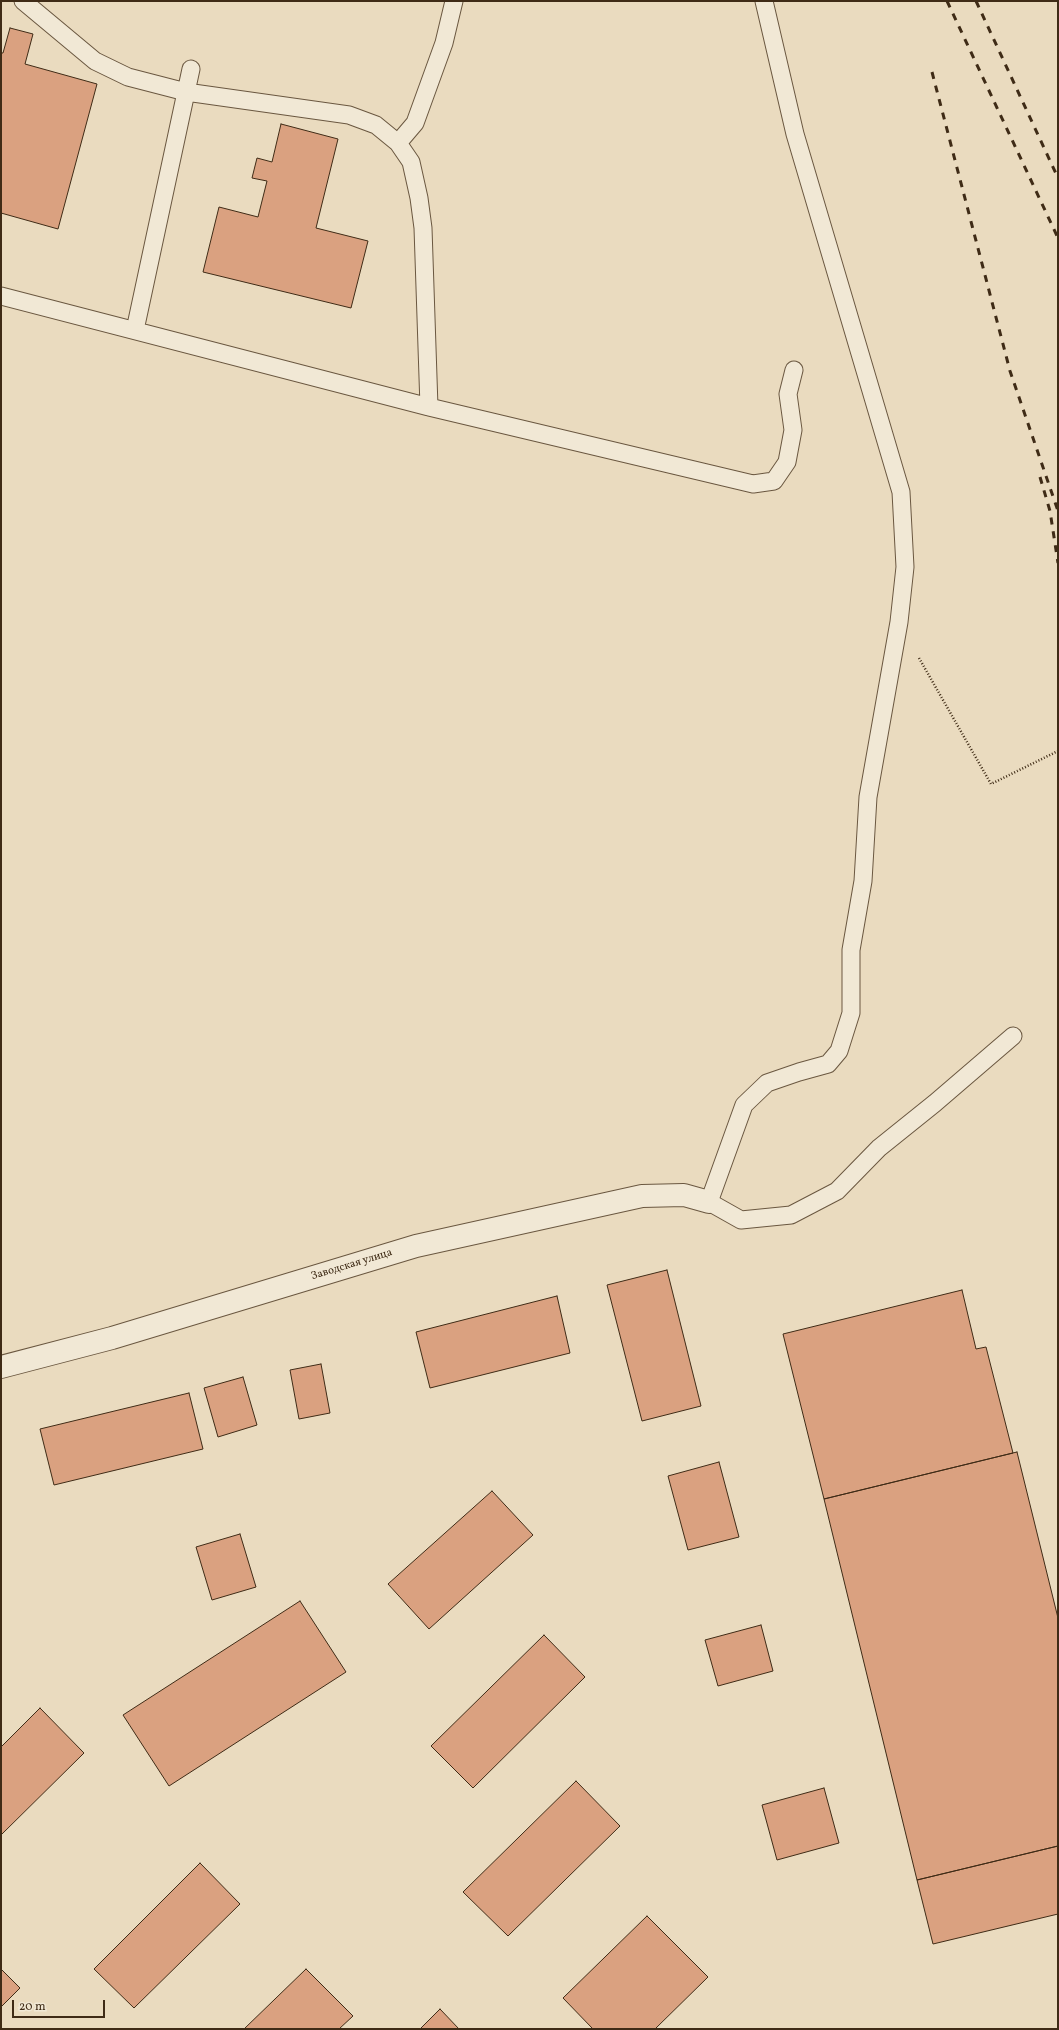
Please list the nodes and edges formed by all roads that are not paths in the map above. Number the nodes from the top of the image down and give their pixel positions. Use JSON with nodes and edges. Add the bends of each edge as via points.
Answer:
{"nodes":[{"id":1,"x":23,"y":1,"type":"edge"},
{"id":2,"x":454,"y":1,"type":"edge"},
{"id":3,"x":764,"y":1,"type":"edge"},
{"id":4,"x":191,"y":69,"type":"dead end"},
{"id":5,"x":186,"y":92,"type":"junction"},
{"id":6,"x":398,"y":143,"type":"junction"},
{"id":7,"x":1,"y":296,"type":"edge"},
{"id":8,"x":135,"y":330,"type":"junction"},
{"id":9,"x":794,"y":370,"type":"dead end"},
{"id":10,"x":429,"y":407,"type":"junction"},
{"id":11,"x":1013,"y":1036,"type":"dead end"},
{"id":12,"x":709,"y":1202,"type":"junction"},
{"id":13,"x":1,"y":1367,"type":"edge"}],
"edges":[{"from":1,"to":5,"type":"lane","via":[[95,61],[128,77]]},
{"from":2,"to":6,"type":"lane","via":[[444,43],[415,124]]},
{"from":3,"to":12,"type":"lane","via":[[795,134],[901,492],[905,567],[899,622],[868,797],[863,880],[851,950],[851,1013],[839,1051],[828,1064],[767,1083],[744,1105]]},
{"from":4,"to":5,"type":"lane"},
{"from":5,"to":6,"type":"lane","via":[[349,115],[376,125]]},
{"from":5,"to":8,"type":"lane"},
{"from":6,"to":10,"type":"lane","via":[[411,162],[423,228]]},
{"from":7,"to":8,"type":"lane"},
{"from":8,"to":10,"type":"lane"},
{"from":9,"to":10,"type":"lane","via":[[788,394],[793,430],[787,462],[774,481],[754,484]]},
{"from":11,"to":12,"type":"lane","via":[[879,1148],[837,1191],[791,1215],[741,1220]]},
{"from":12,"to":13,"type":"street","name":"Заводская улица","via":[[684,1194],[642,1196],[416,1246],[112,1338]]}]}
